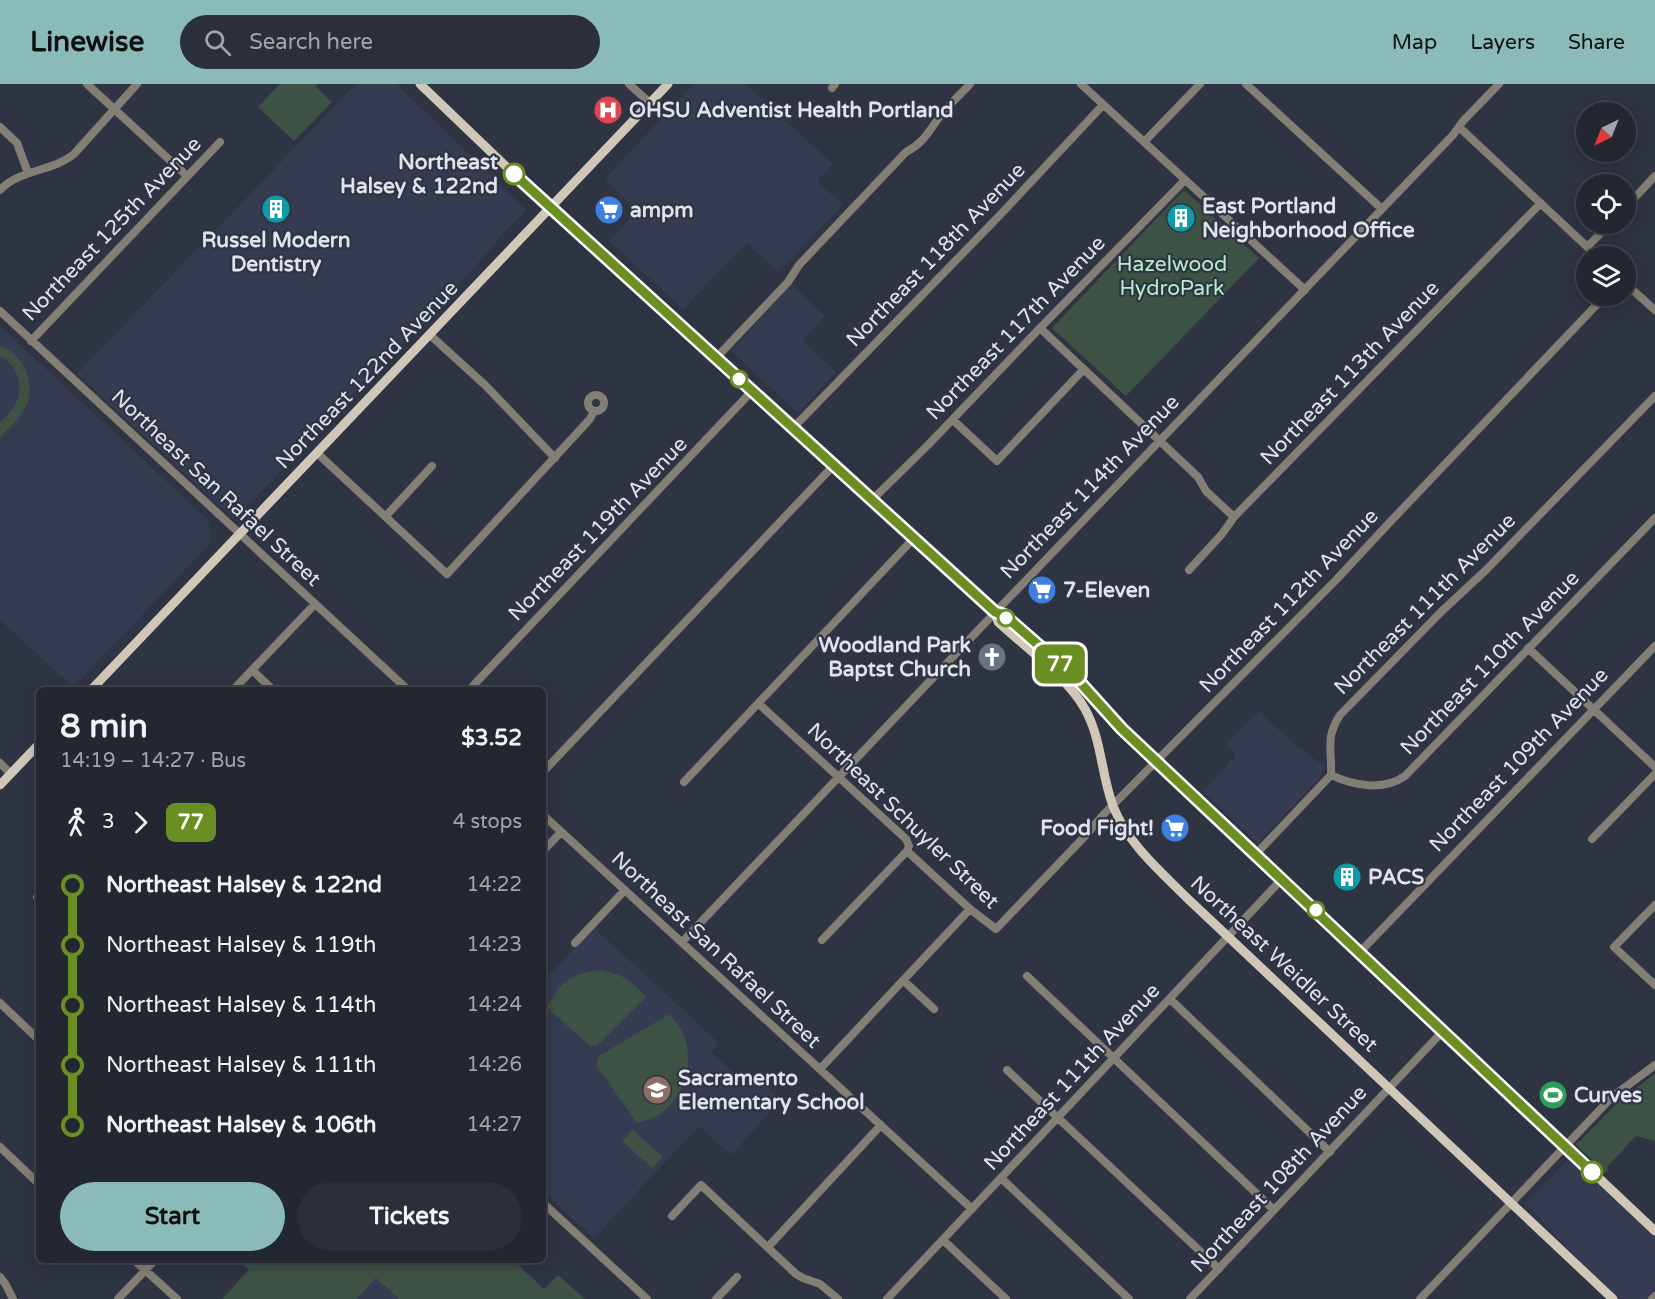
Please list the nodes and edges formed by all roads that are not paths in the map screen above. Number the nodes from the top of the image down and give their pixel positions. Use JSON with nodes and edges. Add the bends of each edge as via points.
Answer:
{"nodes":[{"id":1,"x":87,"y":84,"type":"edge"},
{"id":2,"x":137,"y":84,"type":"edge"},
{"id":3,"x":420,"y":84,"type":"edge"},
{"id":4,"x":629,"y":84,"type":"edge"},
{"id":5,"x":668,"y":84,"type":"edge"},
{"id":6,"x":970,"y":84,"type":"edge"},
{"id":7,"x":1081,"y":84,"type":"edge"},
{"id":8,"x":1200,"y":84,"type":"edge"},
{"id":9,"x":1246,"y":84,"type":"edge"},
{"id":10,"x":1499,"y":84,"type":"edge"},
{"id":11,"x":650,"y":103,"type":"junction"},
{"id":12,"x":1103,"y":105,"type":"junction"},
{"id":13,"x":115,"y":109,"type":"junction"},
{"id":14,"x":0,"y":127,"type":"edge"},
{"id":15,"x":1459,"y":127,"type":"junction"},
{"id":16,"x":220,"y":142,"type":"dead end"},
{"id":17,"x":1144,"y":142,"type":"junction"},
{"id":18,"x":28,"y":173,"type":"junction"},
{"id":19,"x":188,"y":176,"type":"junction"},
{"id":20,"x":1655,"y":176,"type":"edge"},
{"id":21,"x":1185,"y":180,"type":"junction"},
{"id":22,"x":0,"y":190,"type":"edge"},
{"id":23,"x":1636,"y":196,"type":"edge"},
{"id":24,"x":1541,"y":203,"type":"junction"},
{"id":25,"x":550,"y":208,"type":"junction"},
{"id":26,"x":1382,"y":210,"type":"junction"},
{"id":27,"x":1600,"y":234,"type":"edge"},
{"id":28,"x":1586,"y":246,"type":"edge"},
{"id":29,"x":1588,"y":246,"type":"edge"},
{"id":30,"x":1305,"y":290,"type":"junction"},
{"id":31,"x":1636,"y":293,"type":"edge"},
{"id":32,"x":1595,"y":306,"type":"edge"},
{"id":33,"x":1655,"y":310,"type":"edge"},
{"id":34,"x":0,"y":311,"type":"edge"},
{"id":35,"x":1040,"y":328,"type":"junction"},
{"id":36,"x":430,"y":335,"type":"junction"},
{"id":37,"x":31,"y":340,"type":"junction"},
{"id":38,"x":716,"y":358,"type":"junction"},
{"id":39,"x":1084,"y":369,"type":"junction"},
{"id":40,"x":752,"y":391,"type":"junction"},
{"id":41,"x":1655,"y":396,"type":"edge"},
{"id":42,"x":594,"y":411,"type":"dead end"},
{"id":43,"x":953,"y":420,"type":"junction"},
{"id":44,"x":793,"y":428,"type":"junction"},
{"id":45,"x":1160,"y":441,"type":"junction"},
{"id":46,"x":317,"y":453,"type":"junction"},
{"id":47,"x":555,"y":458,"type":"junction"},
{"id":48,"x":834,"y":465,"type":"junction"},
{"id":49,"x":432,"y":466,"type":"dead end"},
{"id":50,"x":872,"y":500,"type":"junction"},
{"id":51,"x":386,"y":516,"type":"junction"},
{"id":52,"x":1234,"y":517,"type":"junction"},
{"id":53,"x":1655,"y":518,"type":"edge"},
{"id":54,"x":240,"y":534,"type":"junction"},
{"id":55,"x":914,"y":538,"type":"junction"},
{"id":56,"x":1189,"y":570,"type":"dead end"},
{"id":57,"x":315,"y":604,"type":"junction"},
{"id":58,"x":995,"y":612,"type":"junction"},
{"id":59,"x":1655,"y":646,"type":"edge"},
{"id":60,"x":1528,"y":648,"type":"junction"},
{"id":61,"x":252,"y":670,"type":"junction"},
{"id":62,"x":94,"y":687,"type":"edge"},
{"id":63,"x":236,"y":687,"type":"edge"},
{"id":64,"x":270,"y":687,"type":"edge"},
{"id":65,"x":405,"y":687,"type":"edge"},
{"id":66,"x":472,"y":687,"type":"edge"},
{"id":67,"x":759,"y":704,"type":"junction"},
{"id":68,"x":1593,"y":709,"type":"junction"},
{"id":69,"x":36,"y":747,"type":"edge"},
{"id":70,"x":1157,"y":761,"type":"junction"},
{"id":71,"x":0,"y":763,"type":"edge"},
{"id":72,"x":1655,"y":767,"type":"edge"},
{"id":73,"x":546,"y":769,"type":"edge"},
{"id":74,"x":11,"y":774,"type":"junction"},
{"id":75,"x":1655,"y":774,"type":"edge"},
{"id":76,"x":1331,"y":775,"type":"junction"},
{"id":77,"x":839,"y":777,"type":"junction"},
{"id":78,"x":684,"y":782,"type":"dead end"},
{"id":79,"x":0,"y":785,"type":"edge"},
{"id":80,"x":1113,"y":806,"type":"junction"},
{"id":81,"x":546,"y":818,"type":"edge"},
{"id":82,"x":561,"y":832,"type":"junction"},
{"id":83,"x":1592,"y":838,"type":"dead end"},
{"id":84,"x":546,"y":848,"type":"edge"},
{"id":85,"x":907,"y":850,"type":"junction"},
{"id":86,"x":1256,"y":854,"type":"junction"},
{"id":87,"x":1282,"y":879,"type":"junction"},
{"id":88,"x":625,"y":890,"type":"junction"},
{"id":89,"x":1655,"y":905,"type":"edge"},
{"id":90,"x":970,"y":909,"type":"junction"},
{"id":91,"x":996,"y":929,"type":"joint"},
{"id":92,"x":1229,"y":937,"type":"junction"},
{"id":93,"x":822,"y":940,"type":"dead end"},
{"id":94,"x":682,"y":942,"type":"junction"},
{"id":95,"x":575,"y":943,"type":"dead end"},
{"id":96,"x":1360,"y":952,"type":"junction"},
{"id":97,"x":1027,"y":976,"type":"dead end"},
{"id":98,"x":904,"y":981,"type":"junction"},
{"id":99,"x":1655,"y":985,"type":"edge"},
{"id":100,"x":1170,"y":999,"type":"junction"},
{"id":101,"x":0,"y":1003,"type":"edge"},
{"id":102,"x":934,"y":1009,"type":"dead end"},
{"id":103,"x":1443,"y":1031,"type":"junction"},
{"id":104,"x":36,"y":1037,"type":"edge"},
{"id":105,"x":1114,"y":1058,"type":"junction"},
{"id":106,"x":1655,"y":1065,"type":"edge"},
{"id":107,"x":820,"y":1069,"type":"junction"},
{"id":108,"x":1007,"y":1070,"type":"dead end"},
{"id":109,"x":1389,"y":1088,"type":"junction"},
{"id":110,"x":1058,"y":1117,"type":"junction"},
{"id":111,"x":881,"y":1125,"type":"junction"},
{"id":112,"x":1565,"y":1146,"type":"junction"},
{"id":113,"x":0,"y":1147,"type":"edge"},
{"id":114,"x":1330,"y":1152,"type":"junction"},
{"id":115,"x":1001,"y":1178,"type":"junction"},
{"id":116,"x":36,"y":1181,"type":"edge"},
{"id":117,"x":1511,"y":1204,"type":"junction"},
{"id":118,"x":546,"y":1206,"type":"edge"},
{"id":119,"x":972,"y":1209,"type":"junction"},
{"id":120,"x":1274,"y":1210,"type":"junction"},
{"id":121,"x":672,"y":1216,"type":"dead end"},
{"id":122,"x":1655,"y":1231,"type":"edge"},
{"id":123,"x":943,"y":1240,"type":"junction"},
{"id":124,"x":768,"y":1247,"type":"junction"},
{"id":125,"x":138,"y":1263,"type":"edge"},
{"id":126,"x":152,"y":1263,"type":"edge"},
{"id":127,"x":1219,"y":1269,"type":"junction"},
{"id":128,"x":146,"y":1270,"type":"junction"},
{"id":129,"x":737,"y":1276,"type":"dead end"},
{"id":130,"x":0,"y":1277,"type":"edge"},
{"id":131,"x":13,"y":1299,"type":"edge"},
{"id":132,"x":118,"y":1299,"type":"edge"},
{"id":133,"x":177,"y":1299,"type":"edge"},
{"id":134,"x":647,"y":1299,"type":"edge"},
{"id":135,"x":716,"y":1299,"type":"edge"},
{"id":136,"x":838,"y":1299,"type":"edge"},
{"id":137,"x":886,"y":1299,"type":"edge"},
{"id":138,"x":1006,"y":1299,"type":"edge"},
{"id":139,"x":1129,"y":1299,"type":"edge"},
{"id":140,"x":1190,"y":1299,"type":"edge"},
{"id":141,"x":1420,"y":1299,"type":"edge"},
{"id":142,"x":1613,"y":1299,"type":"edge"}],
"edges":[{"from":1,"to":13,"type":"street"},
{"from":2,"to":13,"type":"street"},
{"from":3,"to":25,"type":"main road"},
{"from":4,"to":11,"type":"street"},
{"from":5,"to":11,"type":"main road","name":"Northeast 122nd Avenue"},
{"from":6,"to":38,"type":"street","via":[[933,129],[906,152]]},
{"from":7,"to":12,"type":"street"},
{"from":8,"to":17,"type":"street"},
{"from":9,"to":26,"type":"street"},
{"from":10,"to":15,"type":"street","name":"Northeast 114th Avenue"},
{"from":11,"to":25,"type":"main road","name":"Northeast 122nd Avenue"},
{"from":12,"to":17,"type":"street"},
{"from":12,"to":44,"type":"street","name":"Northeast 118th Avenue"},
{"from":13,"to":18,"type":"street","via":[[66,160]]},
{"from":13,"to":19,"type":"street"},
{"from":14,"to":18,"type":"street","via":[[17,143]]},
{"from":15,"to":24,"type":"street"},
{"from":15,"to":26,"type":"street","name":"Northeast 114th Avenue"},
{"from":16,"to":19,"type":"street","name":"Northeast 125th Avenue"},
{"from":17,"to":21,"type":"street"},
{"from":18,"to":22,"type":"street"},
{"from":19,"to":37,"type":"street","name":"Northeast 125th Avenue"},
{"from":20,"to":23,"type":"street"},
{"from":21,"to":30,"type":"street"},
{"from":21,"to":35,"type":"street","name":"Northeast 117th Avenue"},
{"from":24,"to":28,"type":"street"},
{"from":24,"to":52,"type":"street","name":"Northeast 113th Avenue"},
{"from":25,"to":36,"type":"main road","name":"Northeast 122nd Avenue"},
{"from":25,"to":38,"type":"main road"},
{"from":26,"to":30,"type":"street","name":"Northeast 114th Avenue"},
{"from":27,"to":29,"type":"street"},
{"from":30,"to":45,"type":"street","name":"Northeast 114th Avenue"},
{"from":31,"to":33,"type":"street"},
{"from":32,"to":70,"type":"street","name":"Northeast 112th Avenue","via":[[1336,580]]},
{"from":34,"to":37,"type":"street","name":"Northeast San Rafael Street"},
{"from":35,"to":39,"type":"street"},
{"from":35,"to":43,"type":"street","name":"Northeast 117th Avenue"},
{"from":36,"to":46,"type":"main road","name":"Northeast 122nd Avenue"},
{"from":36,"to":47,"type":"street"},
{"from":37,"to":54,"type":"street","name":"Northeast San Rafael Street"},
{"from":38,"to":40,"type":"main road"},
{"from":39,"to":43,"type":"street","via":[[997,461]]},
{"from":39,"to":45,"type":"street"},
{"from":40,"to":44,"type":"main road"},
{"from":40,"to":66,"type":"street","name":"Northeast 119th Avenue"},
{"from":41,"to":76,"type":"street","name":"Northeast 111th Avenue","via":[[1340,715],[1330,739]]},
{"from":42,"to":47,"type":"street"},
{"from":43,"to":50,"type":"street","name":"Northeast 117th Avenue"},
{"from":44,"to":48,"type":"main road"},
{"from":45,"to":52,"type":"street"},
{"from":45,"to":58,"type":"street","name":"Northeast 114th Avenue"},
{"from":46,"to":51,"type":"street"},
{"from":46,"to":54,"type":"main road","name":"Northeast 122nd Avenue"},
{"from":47,"to":51,"type":"street","via":[[447,574]]},
{"from":48,"to":50,"type":"main road"},
{"from":48,"to":73,"type":"street"},
{"from":49,"to":51,"type":"street"},
{"from":50,"to":55,"type":"main road"},
{"from":52,"to":56,"type":"street","name":"Northeast 113th Avenue"},
{"from":53,"to":60,"type":"street","name":"Northeast 110th Avenue"},
{"from":54,"to":57,"type":"street","name":"Northeast San Rafael Street"},
{"from":54,"to":62,"type":"main road","name":"Northeast 122nd Avenue"},
{"from":55,"to":58,"type":"main road"},
{"from":55,"to":67,"type":"street"},
{"from":57,"to":61,"type":"street"},
{"from":57,"to":65,"type":"street","name":"Northeast San Rafael Street"},
{"from":58,"to":70,"type":"main road","via":[[1004,615],[1076,678]]},
{"from":58,"to":77,"type":"street","name":"Northeast 114th Avenue"},
{"from":58,"to":80,"type":"main road","name":"Northeast Weidler Street","via":[[998,622],[1065,682],[1085,710],[1097,737]]},
{"from":59,"to":68,"type":"street","name":"Northeast 109th Avenue"},
{"from":60,"to":68,"type":"street"},
{"from":60,"to":76,"type":"street","name":"Northeast 110th Avenue","via":[[1396,783],[1370,785]]},
{"from":61,"to":63,"type":"street"},
{"from":61,"to":64,"type":"street"},
{"from":67,"to":77,"type":"street","name":"Northeast Schuyler Street"},
{"from":67,"to":78,"type":"street"},
{"from":68,"to":72,"type":"street"},
{"from":68,"to":96,"type":"street","name":"Northeast 109th Avenue"},
{"from":69,"to":74,"type":"main road"},
{"from":70,"to":80,"type":"street","name":"Northeast 112th Avenue"},
{"from":70,"to":86,"type":"main road"},
{"from":71,"to":74,"type":"street"},
{"from":74,"to":79,"type":"main road"},
{"from":75,"to":83,"type":"street"},
{"from":76,"to":86,"type":"street"},
{"from":77,"to":85,"type":"street","name":"Northeast Schuyler Street","via":[[906,839]]},
{"from":77,"to":94,"type":"street","name":"Northeast 114th Avenue"},
{"from":80,"to":91,"type":"street","name":"Northeast 112th Avenue"},
{"from":80,"to":92,"type":"main road","name":"Northeast Weidler Street","via":[[1142,852]]},
{"from":81,"to":82,"type":"street","name":"Northeast San Rafael Street"},
{"from":82,"to":84,"type":"street"},
{"from":82,"to":88,"type":"street","name":"Northeast San Rafael Street"},
{"from":85,"to":90,"type":"street","name":"Northeast Schuyler Street"},
{"from":85,"to":93,"type":"street"},
{"from":86,"to":87,"type":"main road"},
{"from":87,"to":92,"type":"street","name":"Northeast 111th Avenue"},
{"from":87,"to":96,"type":"main road"},
{"from":88,"to":94,"type":"street","name":"Northeast San Rafael Street"},
{"from":88,"to":95,"type":"street"},
{"from":89,"to":99,"type":"street","via":[[1614,947]]},
{"from":90,"to":91,"type":"street","name":"Northeast Schuyler Street"},
{"from":90,"to":98,"type":"street"},
{"from":92,"to":100,"type":"street","name":"Northeast 111th Avenue"},
{"from":92,"to":109,"type":"main road","name":"Northeast Weidler Street"},
{"from":94,"to":107,"type":"street","name":"Northeast San Rafael Street"},
{"from":96,"to":103,"type":"main road"},
{"from":97,"to":105,"type":"street"},
{"from":98,"to":102,"type":"street"},
{"from":98,"to":107,"type":"street"},
{"from":100,"to":105,"type":"street","name":"Northeast 111th Avenue"},
{"from":100,"to":114,"type":"street"},
{"from":101,"to":104,"type":"street"},
{"from":103,"to":109,"type":"street","name":"Northeast 108th Avenue"},
{"from":103,"to":112,"type":"main road"},
{"from":105,"to":110,"type":"street","name":"Northeast 111th Avenue"},
{"from":105,"to":120,"type":"street"},
{"from":106,"to":112,"type":"street","via":[[1612,1097]]},
{"from":107,"to":111,"type":"street","name":"Northeast San Rafael Street"},
{"from":108,"to":110,"type":"street"},
{"from":109,"to":114,"type":"street","name":"Northeast 108th Avenue"},
{"from":109,"to":117,"type":"main road","name":"Northeast Weidler Street"},
{"from":110,"to":115,"type":"street","name":"Northeast 111th Avenue"},
{"from":110,"to":127,"type":"street"},
{"from":111,"to":119,"type":"street","name":"Northeast San Rafael Street"},
{"from":111,"to":124,"type":"street"},
{"from":112,"to":117,"type":"street"},
{"from":112,"to":122,"type":"main road"},
{"from":113,"to":116,"type":"street"},
{"from":114,"to":120,"type":"street","name":"Northeast 108th Avenue"},
{"from":115,"to":119,"type":"street","name":"Northeast 111th Avenue"},
{"from":115,"to":139,"type":"street"},
{"from":117,"to":141,"type":"street"},
{"from":117,"to":142,"type":"main road","name":"Northeast Weidler Street"},
{"from":118,"to":134,"type":"street"},
{"from":119,"to":123,"type":"street","name":"Northeast 111th Avenue"},
{"from":120,"to":127,"type":"street","name":"Northeast 108th Avenue"},
{"from":121,"to":124,"type":"street","via":[[701,1185]]},
{"from":123,"to":137,"type":"street","name":"Northeast 111th Avenue"},
{"from":123,"to":138,"type":"street"},
{"from":124,"to":136,"type":"street","via":[[796,1274],[820,1284]]},
{"from":125,"to":128,"type":"street"},
{"from":126,"to":128,"type":"street"},
{"from":127,"to":140,"type":"street","name":"Northeast 108th Avenue"},
{"from":128,"to":132,"type":"street"},
{"from":128,"to":133,"type":"street"},
{"from":129,"to":135,"type":"street"},
{"from":130,"to":131,"type":"street"}]}
